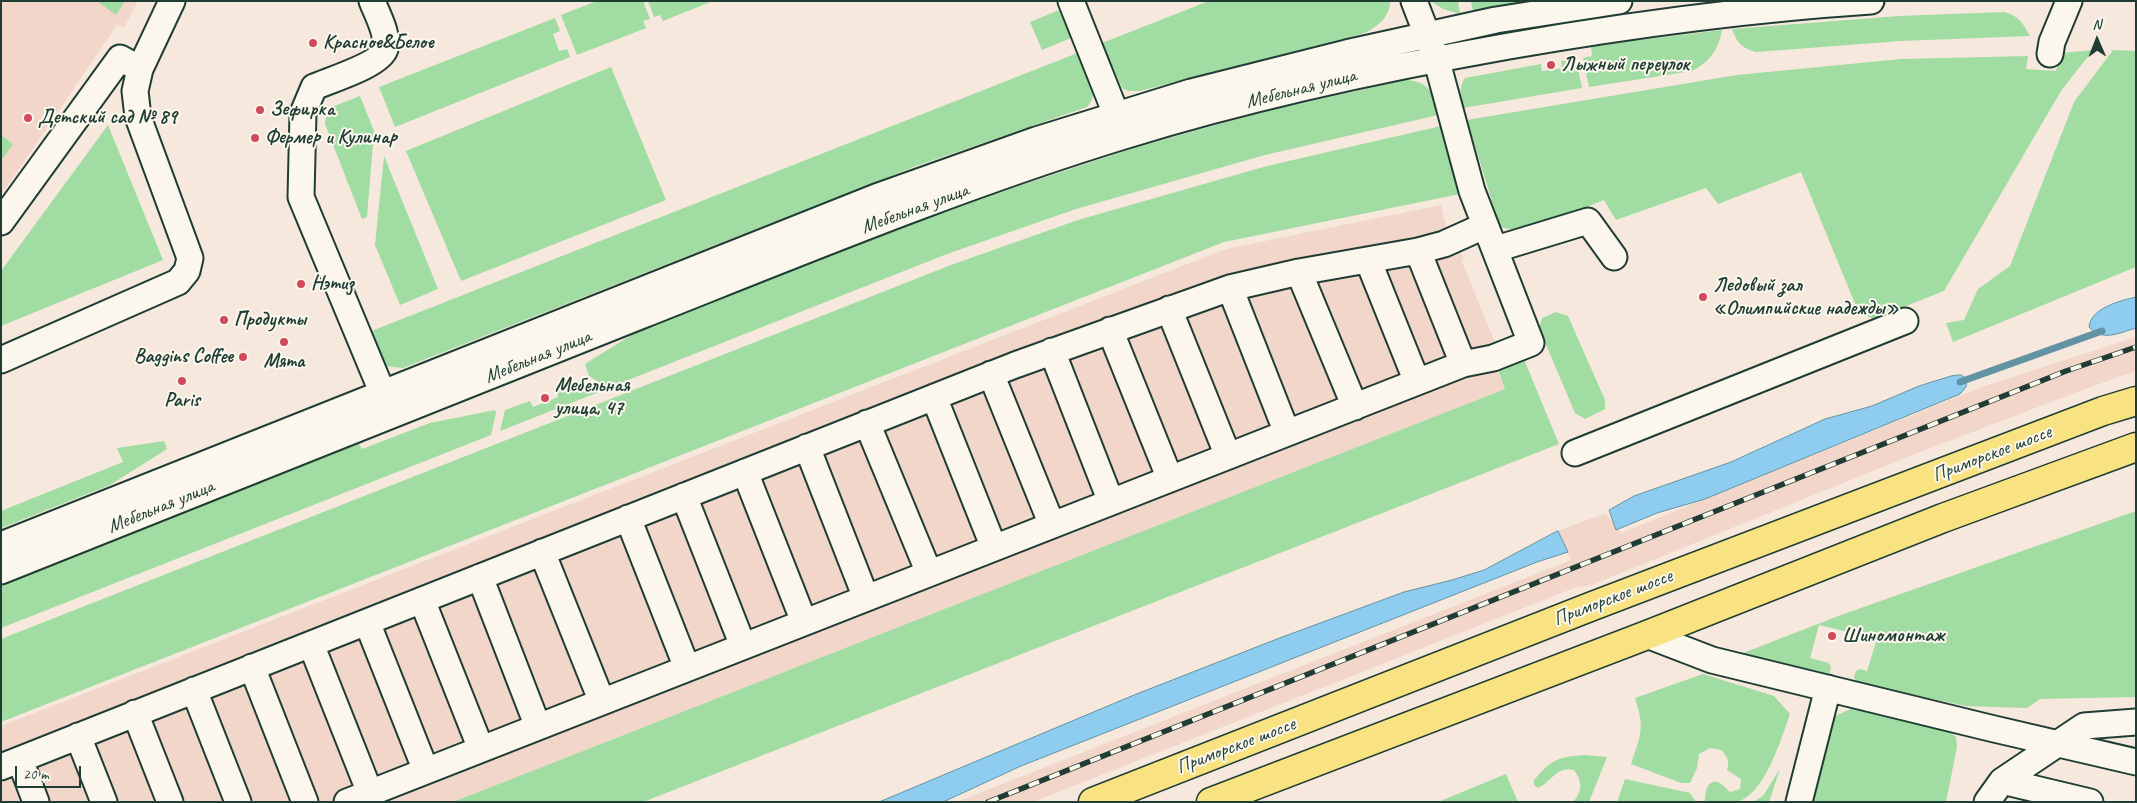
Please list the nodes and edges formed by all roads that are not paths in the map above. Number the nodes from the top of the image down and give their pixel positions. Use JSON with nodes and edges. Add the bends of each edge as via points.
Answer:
{"nodes":[{"id":1,"x":172,"y":1,"type":"edge"},
{"id":2,"x":372,"y":1,"type":"edge"},
{"id":3,"x":1071,"y":1,"type":"edge"},
{"id":4,"x":1414,"y":1,"type":"edge"},
{"id":5,"x":1619,"y":1,"type":"edge"},
{"id":6,"x":1871,"y":1,"type":"edge"},
{"id":7,"x":2069,"y":1,"type":"edge"},
{"id":8,"x":1791,"y":4,"type":"edge"},
{"id":9,"x":1428,"y":34,"type":"junction"},
{"id":10,"x":2050,"y":54,"type":"dead end"},
{"id":11,"x":1436,"y":58,"type":"junction"},
{"id":12,"x":140,"y":69,"type":"junction"},
{"id":13,"x":1120,"y":125,"type":"junction"},
{"id":14,"x":1,"y":222,"type":"edge"},
{"id":15,"x":1484,"y":226,"type":"junction"},
{"id":16,"x":1496,"y":249,"type":"junction"},
{"id":17,"x":1418,"y":251,"type":"junction"},
{"id":18,"x":1614,"y":257,"type":"dead end"},
{"id":19,"x":1368,"y":260,"type":"junction"},
{"id":20,"x":1299,"y":272,"type":"junction"},
{"id":21,"x":1230,"y":288,"type":"junction"},
{"id":22,"x":1169,"y":309,"type":"junction"},
{"id":23,"x":1906,"y":321,"type":"dead end"},
{"id":24,"x":1110,"y":330,"type":"junction"},
{"id":25,"x":1052,"y":351,"type":"junction"},
{"id":26,"x":1,"y":360,"type":"edge"},
{"id":27,"x":1463,"y":364,"type":"junction"},
{"id":28,"x":992,"y":374,"type":"junction"},
{"id":29,"x":1417,"y":382,"type":"junction"},
{"id":30,"x":383,"y":394,"type":"junction"},
{"id":31,"x":934,"y":397,"type":"junction"},
{"id":32,"x":2136,"y":401,"type":"edge"},
{"id":33,"x":1354,"y":406,"type":"junction"},
{"id":34,"x":867,"y":423,"type":"junction"},
{"id":35,"x":1287,"y":433,"type":"junction"},
{"id":36,"x":807,"y":447,"type":"junction"},
{"id":37,"x":2136,"y":447,"type":"edge"},
{"id":38,"x":1575,"y":453,"type":"dead end"},
{"id":39,"x":1228,"y":456,"type":"junction"},
{"id":40,"x":745,"y":472,"type":"junction"},
{"id":41,"x":1170,"y":479,"type":"junction"},
{"id":42,"x":684,"y":496,"type":"junction"},
{"id":43,"x":1111,"y":502,"type":"junction"},
{"id":44,"x":628,"y":518,"type":"junction"},
{"id":45,"x":1052,"y":526,"type":"junction"},
{"id":46,"x":1,"y":545,"type":"edge"},
{"id":47,"x":994,"y":548,"type":"junction"},
{"id":48,"x":542,"y":552,"type":"junction"},
{"id":49,"x":1,"y":571,"type":"edge"},
{"id":50,"x":929,"y":574,"type":"junction"},
{"id":51,"x":480,"y":577,"type":"junction"},
{"id":52,"x":866,"y":598,"type":"junction"},
{"id":53,"x":422,"y":600,"type":"junction"},
{"id":54,"x":367,"y":622,"type":"junction"},
{"id":55,"x":804,"y":622,"type":"junction"},
{"id":56,"x":1647,"y":635,"type":"junction"},
{"id":57,"x":311,"y":644,"type":"junction"},
{"id":58,"x":743,"y":646,"type":"junction"},
{"id":59,"x":252,"y":668,"type":"junction"},
{"id":60,"x":687,"y":668,"type":"junction"},
{"id":61,"x":1828,"y":688,"type":"junction"},
{"id":62,"x":194,"y":690,"type":"junction"},
{"id":63,"x":602,"y":702,"type":"junction"},
{"id":64,"x":135,"y":714,"type":"junction"},
{"id":65,"x":2136,"y":722,"type":"edge"},
{"id":66,"x":538,"y":727,"type":"junction"},
{"id":67,"x":78,"y":736,"type":"junction"},
{"id":68,"x":2056,"y":743,"type":"junction"},
{"id":69,"x":481,"y":749,"type":"junction"},
{"id":70,"x":2136,"y":762,"type":"edge"},
{"id":71,"x":11,"y":763,"type":"edge"},
{"id":72,"x":426,"y":771,"type":"junction"},
{"id":73,"x":2002,"y":781,"type":"junction"},
{"id":74,"x":370,"y":793,"type":"junction"},
{"id":75,"x":36,"y":802,"type":"edge"},
{"id":76,"x":104,"y":802,"type":"edge"},
{"id":77,"x":170,"y":802,"type":"edge"},
{"id":78,"x":238,"y":802,"type":"edge"},
{"id":79,"x":305,"y":802,"type":"edge"},
{"id":80,"x":347,"y":802,"type":"edge"},
{"id":81,"x":1093,"y":802,"type":"edge"},
{"id":82,"x":1211,"y":802,"type":"edge"},
{"id":83,"x":1799,"y":802,"type":"edge"},
{"id":84,"x":1987,"y":802,"type":"edge"},
{"id":85,"x":2090,"y":802,"type":"edge"}],
"edges":[{"from":1,"to":12,"type":"street"},
{"from":2,"to":30,"type":"street","via":[[385,34],[385,49],[376,60],[314,86],[303,113],[301,197]]},
{"from":3,"to":13,"type":"street"},
{"from":4,"to":9,"type":"street"},
{"from":5,"to":9,"type":"street","name":"Мебельная улица"},
{"from":6,"to":8,"type":"street","name":"Мебельная улица"},
{"from":7,"to":10,"type":"street"},
{"from":8,"to":11,"type":"street","name":"Мебельная улица"},
{"from":9,"to":11,"type":"street"},
{"from":9,"to":13,"type":"street","name":"Мебельная улица","via":[[1268,72]]},
{"from":11,"to":13,"type":"street","name":"Мебельная улица","via":[[1265,97]]},
{"from":11,"to":15,"type":"street"},
{"from":12,"to":14,"type":"street","via":[[120,58]]},
{"from":12,"to":26,"type":"street","via":[[135,91],[138,118],[190,258],[187,271],[178,282]]},
{"from":13,"to":30,"type":"street","name":"Мебельная улица","via":[[1027,143],[876,197]]},
{"from":13,"to":49,"type":"street","name":"Мебельная улица","via":[[1032,166],[883,220]]},
{"from":15,"to":16,"type":"street"},
{"from":15,"to":17,"type":"street","via":[[1444,244]]},
{"from":16,"to":18,"type":"street","via":[[1588,221]]},
{"from":16,"to":27,"type":"street","via":[[1532,343],[1493,358]]},
{"from":17,"to":19,"type":"street"},
{"from":17,"to":27,"type":"street"},
{"from":19,"to":20,"type":"street"},
{"from":19,"to":29,"type":"street"},
{"from":20,"to":21,"type":"street"},
{"from":20,"to":33,"type":"street"},
{"from":21,"to":22,"type":"street"},
{"from":21,"to":35,"type":"street"},
{"from":22,"to":24,"type":"street"},
{"from":22,"to":39,"type":"street"},
{"from":23,"to":38,"type":"street"},
{"from":24,"to":25,"type":"street"},
{"from":24,"to":41,"type":"street"},
{"from":25,"to":28,"type":"street"},
{"from":25,"to":43,"type":"street"},
{"from":27,"to":29,"type":"street"},
{"from":28,"to":31,"type":"street"},
{"from":28,"to":45,"type":"street"},
{"from":29,"to":33,"type":"street"},
{"from":30,"to":46,"type":"street","name":"Мебельная улица"},
{"from":31,"to":34,"type":"street"},
{"from":31,"to":47,"type":"street"},
{"from":32,"to":81,"type":"main road","name":"Приморское шоссе","via":[[1590,607]]},
{"from":33,"to":35,"type":"street"},
{"from":34,"to":36,"type":"street"},
{"from":34,"to":50,"type":"street"},
{"from":35,"to":39,"type":"street"},
{"from":36,"to":40,"type":"street"},
{"from":36,"to":52,"type":"street"},
{"from":37,"to":56,"type":"main road","name":"Приморское шоссе","via":[[1943,518]]},
{"from":39,"to":41,"type":"street"},
{"from":40,"to":42,"type":"street"},
{"from":40,"to":55,"type":"street"},
{"from":41,"to":43,"type":"street"},
{"from":42,"to":44,"type":"street"},
{"from":42,"to":58,"type":"street"},
{"from":43,"to":45,"type":"street"},
{"from":44,"to":48,"type":"street"},
{"from":44,"to":60,"type":"street"},
{"from":45,"to":47,"type":"street"},
{"from":47,"to":50,"type":"street"},
{"from":48,"to":51,"type":"street"},
{"from":48,"to":63,"type":"street"},
{"from":50,"to":52,"type":"street"},
{"from":51,"to":53,"type":"street"},
{"from":51,"to":66,"type":"street"},
{"from":52,"to":55,"type":"street"},
{"from":53,"to":54,"type":"street"},
{"from":53,"to":69,"type":"street"},
{"from":54,"to":57,"type":"street"},
{"from":54,"to":72,"type":"street"},
{"from":55,"to":58,"type":"street"},
{"from":56,"to":61,"type":"street","via":[[1712,660]]},
{"from":56,"to":82,"type":"main road","name":"Приморское шоссе"},
{"from":57,"to":59,"type":"street"},
{"from":57,"to":74,"type":"street"},
{"from":58,"to":60,"type":"street"},
{"from":59,"to":62,"type":"street"},
{"from":59,"to":79,"type":"street"},
{"from":60,"to":63,"type":"street"},
{"from":61,"to":68,"type":"street"},
{"from":61,"to":83,"type":"street"},
{"from":62,"to":64,"type":"street"},
{"from":62,"to":78,"type":"street"},
{"from":63,"to":66,"type":"street"},
{"from":64,"to":67,"type":"street"},
{"from":64,"to":77,"type":"street"},
{"from":65,"to":68,"type":"street","via":[[2084,726]]},
{"from":66,"to":69,"type":"street"},
{"from":67,"to":71,"type":"street"},
{"from":67,"to":76,"type":"street"},
{"from":68,"to":70,"type":"street"},
{"from":68,"to":73,"type":"street"},
{"from":69,"to":72,"type":"street"},
{"from":71,"to":75,"type":"street"},
{"from":72,"to":74,"type":"street"},
{"from":73,"to":84,"type":"street"},
{"from":73,"to":85,"type":"street"},
{"from":74,"to":80,"type":"street"}]}
